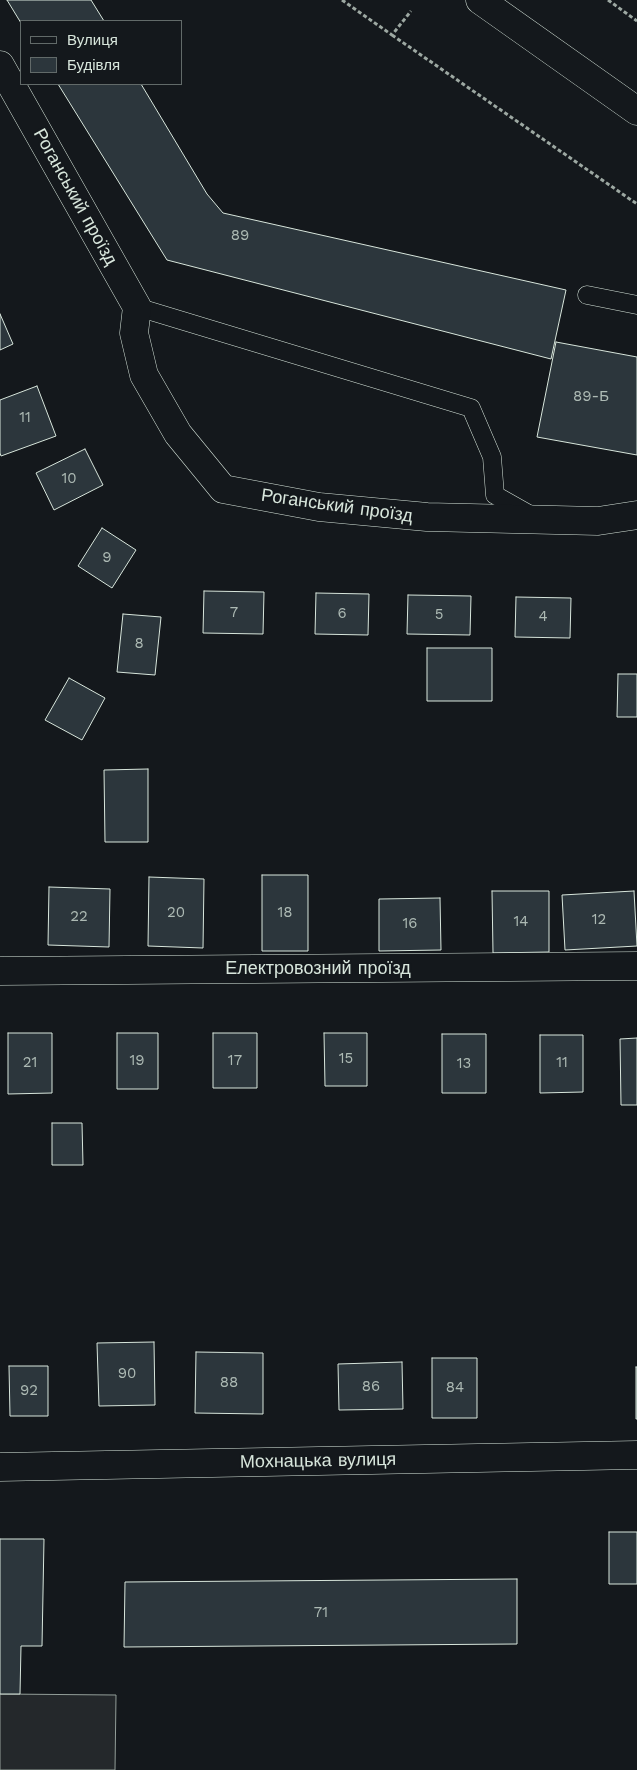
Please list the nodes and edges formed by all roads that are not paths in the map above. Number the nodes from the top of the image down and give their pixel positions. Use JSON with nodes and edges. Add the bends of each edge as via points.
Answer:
{"nodes":[{"id":1,"x":480,"y":0,"type":"edge"},
{"id":2,"x":0,"y":65,"type":"edge"},
{"id":3,"x":637,"y":111,"type":"edge"},
{"id":4,"x":587,"y":295,"type":"dead end"},
{"id":5,"x":637,"y":305,"type":"edge"},
{"id":6,"x":137,"y":308,"type":"junction"},
{"id":7,"x":637,"y":515,"type":"edge"},
{"id":8,"x":539,"y":520,"type":"junction"},
{"id":9,"x":637,"y":966,"type":"edge"},
{"id":10,"x":0,"y":971,"type":"edge"},
{"id":11,"x":637,"y":1454,"type":"edge"},
{"id":12,"x":0,"y":1467,"type":"edge"}],
"edges":[{"from":1,"to":3,"type":"street"},
{"from":2,"to":6,"type":"street","name":"Роганський проїзд"},
{"from":4,"to":5,"type":"lane"},
{"from":6,"to":8,"type":"lane","via":[[471,408],[492,457],[496,495]]},
{"from":6,"to":8,"type":"street","name":"Роганський проїзд","via":[[134,333],[144,374],[178,434],[223,488],[329,508],[427,517]]},
{"from":7,"to":8,"type":"street","name":"Роганський проїзд","via":[[598,521]]},
{"from":9,"to":10,"type":"street","name":"Електровозний проїзд"},
{"from":11,"to":12,"type":"street","name":"Мохнацька вулиця"}]}
